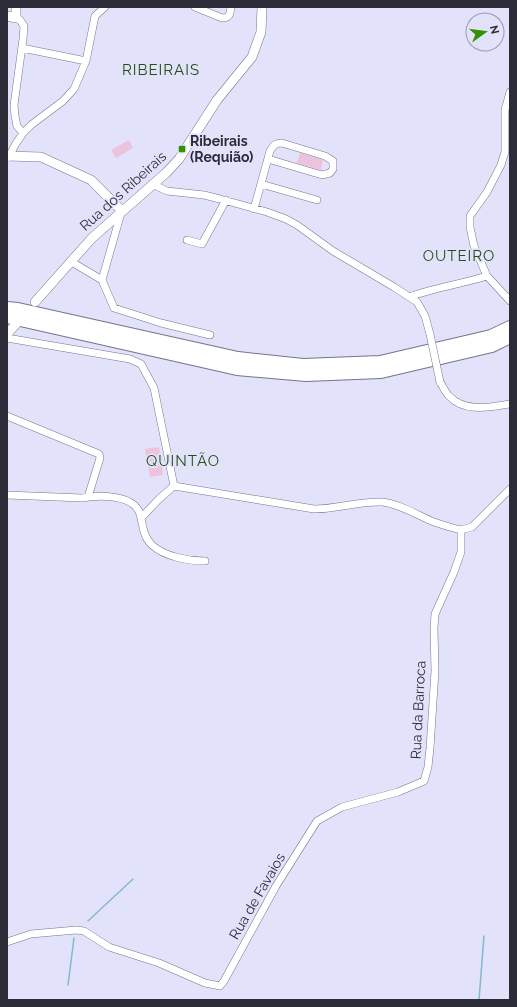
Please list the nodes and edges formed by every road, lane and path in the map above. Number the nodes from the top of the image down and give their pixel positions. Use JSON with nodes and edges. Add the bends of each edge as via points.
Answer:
{"nodes":[{"id":1,"x":16,"y":7,"type":"edge"},
{"id":2,"x":105,"y":7,"type":"edge"},
{"id":3,"x":195,"y":7,"type":"edge"},
{"id":4,"x":231,"y":7,"type":"edge"},
{"id":5,"x":262,"y":7,"type":"edge"},
{"id":6,"x":11,"y":17,"type":"edge"},
{"id":7,"x":22,"y":48,"type":"junction"},
{"id":8,"x":86,"y":61,"type":"junction"},
{"id":9,"x":510,"y":92,"type":"edge"},
{"id":10,"x":23,"y":134,"type":"junction"},
{"id":11,"x":8,"y":156,"type":"edge"},
{"id":12,"x":268,"y":159,"type":"junction"},
{"id":13,"x":152,"y":184,"type":"junction"},
{"id":14,"x":261,"y":184,"type":"junction"},
{"id":15,"x":226,"y":200,"type":"junction"},
{"id":16,"x":317,"y":200,"type":"dead end"},
{"id":17,"x":254,"y":209,"type":"junction"},
{"id":18,"x":122,"y":211,"type":"junction"},
{"id":19,"x":187,"y":240,"type":"dead end"},
{"id":20,"x":70,"y":261,"type":"junction"},
{"id":21,"x":487,"y":276,"type":"junction"},
{"id":22,"x":102,"y":280,"type":"junction"},
{"id":23,"x":409,"y":297,"type":"junction"},
{"id":24,"x":510,"y":301,"type":"edge"},
{"id":25,"x":35,"y":302,"type":"dead end"},
{"id":26,"x":7,"y":308,"type":"edge"},
{"id":27,"x":12,"y":320,"type":"edge"},
{"id":28,"x":510,"y":327,"type":"edge"},
{"id":29,"x":7,"y":334,"type":"edge"},
{"id":30,"x":210,"y":335,"type":"dead end"},
{"id":31,"x":510,"y":337,"type":"edge"},
{"id":32,"x":7,"y":338,"type":"edge"},
{"id":33,"x":510,"y":404,"type":"edge"},
{"id":34,"x":7,"y":416,"type":"edge"},
{"id":35,"x":174,"y":486,"type":"junction"},
{"id":36,"x":510,"y":489,"type":"edge"},
{"id":37,"x":7,"y":494,"type":"edge"},
{"id":38,"x":88,"y":497,"type":"junction"},
{"id":39,"x":141,"y":518,"type":"junction"},
{"id":40,"x":461,"y":530,"type":"junction"},
{"id":41,"x":205,"y":561,"type":"dead end"},
{"id":42,"x":317,"y":821,"type":"joint"},
{"id":43,"x":7,"y":942,"type":"edge"}],
"edges":[{"from":1,"to":6,"type":"main road"},
{"from":2,"to":8,"type":"street","via":[[95,16]]},
{"from":3,"to":4,"type":"street","via":[[225,18],[230,14]]},
{"from":5,"to":13,"type":"main road","name":"Rua dos Ribeirais","via":[[260,32],[252,57],[217,100],[179,159]]},
{"from":6,"to":7,"type":"street","via":[[20,20],[24,26]]},
{"from":7,"to":8,"type":"street"},
{"from":7,"to":10,"type":"street","via":[[14,105],[17,126]]},
{"from":8,"to":10,"type":"street","via":[[74,89]]},
{"from":9,"to":21,"type":"street","via":[[506,110],[505,152],[487,192],[470,216],[474,246]]},
{"from":10,"to":11,"type":"street"},
{"from":11,"to":18,"type":"main road","via":[[41,157],[91,180]]},
{"from":12,"to":12,"type":"street","via":[[274,145],[282,143],[329,158],[334,166],[330,173],[322,175]]},
{"from":12,"to":14,"type":"street"},
{"from":13,"to":15,"type":"street","via":[[167,191]]},
{"from":13,"to":18,"type":"main road","name":"Rua dos Ribeirais"},
{"from":14,"to":16,"type":"street"},
{"from":14,"to":17,"type":"street"},
{"from":15,"to":17,"type":"street"},
{"from":15,"to":19,"type":"street","via":[[202,244]]},
{"from":17,"to":23,"type":"street","via":[[297,225],[333,251]]},
{"from":18,"to":20,"type":"main road","name":"Rua dos Ribeirais"},
{"from":18,"to":22,"type":"street"},
{"from":20,"to":22,"type":"street"},
{"from":20,"to":25,"type":"main road","name":"Rua dos Ribeirais"},
{"from":21,"to":23,"type":"street"},
{"from":21,"to":24,"type":"street"},
{"from":22,"to":30,"type":"street","via":[[114,308]]},
{"from":23,"to":33,"type":"street","bridge":true,"via":[[417,302],[425,316],[440,382],[448,395],[458,403],[470,407]]},
{"from":26,"to":28,"type":"highway","via":[[238,358],[303,364],[380,362],[491,336]]},
{"from":27,"to":29,"type":"main road"},
{"from":27,"to":31,"type":"highway","via":[[15,318],[237,369],[306,375],[381,372],[492,346]]},
{"from":32,"to":35,"type":"street","via":[[130,359],[141,364],[154,388]]},
{"from":34,"to":38,"type":"street","via":[[99,454]]},
{"from":35,"to":39,"type":"street"},
{"from":35,"to":40,"type":"street","via":[[314,509],[383,502]]},
{"from":36,"to":40,"type":"street","via":[[472,527]]},
{"from":37,"to":38,"type":"street"},
{"from":38,"to":39,"type":"street","via":[[120,498],[136,506]]},
{"from":39,"to":41,"type":"street","via":[[144,532],[152,545],[167,554]]},
{"from":40,"to":42,"type":"street","name":"Rua da Barroca","via":[[461,552],[435,614],[430,748],[424,781],[398,792],[342,807]]},
{"from":42,"to":43,"type":"street","name":"Rua de Favaios","via":[[276,886],[220,986],[205,983],[159,963],[109,947],[84,931],[31,934]]}]}
